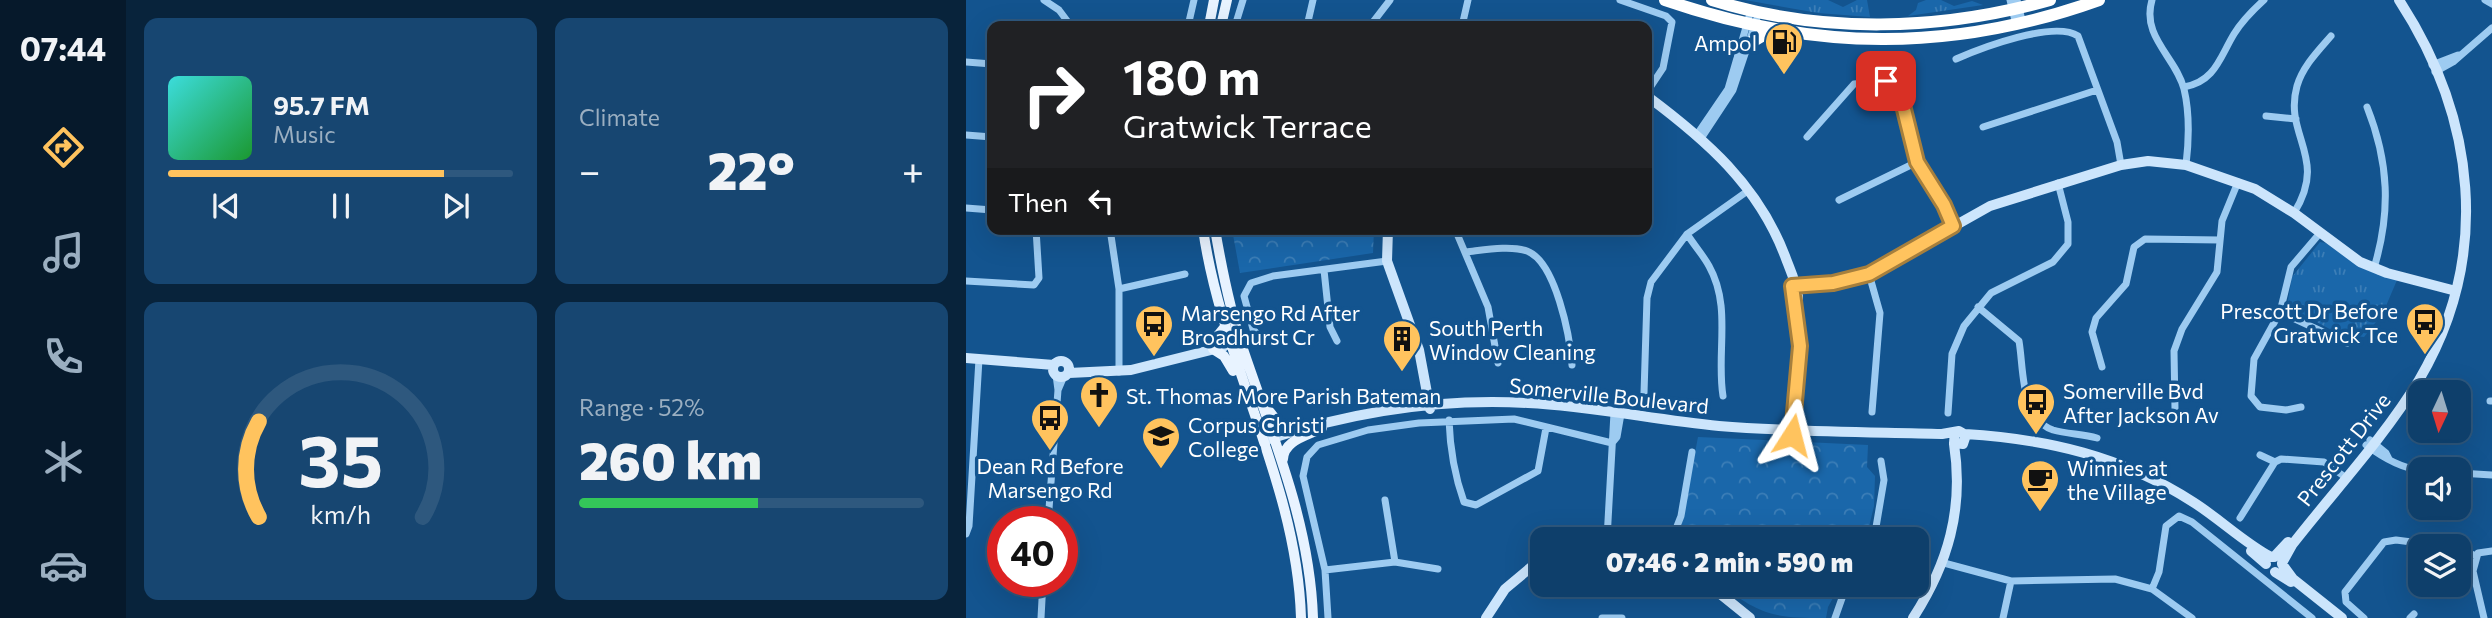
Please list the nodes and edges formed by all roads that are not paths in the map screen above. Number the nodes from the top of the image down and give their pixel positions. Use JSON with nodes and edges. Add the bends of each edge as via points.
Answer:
{"nodes":[{"id":1,"x":1044,"y":0,"type":"edge"},
{"id":2,"x":1195,"y":0,"type":"edge"},
{"id":3,"x":1214,"y":0,"type":"edge"},
{"id":4,"x":1227,"y":0,"type":"edge"},
{"id":5,"x":1243,"y":0,"type":"edge"},
{"id":6,"x":1313,"y":0,"type":"edge"},
{"id":7,"x":1390,"y":0,"type":"edge"},
{"id":8,"x":1468,"y":0,"type":"edge"},
{"id":9,"x":1620,"y":0,"type":"edge"},
{"id":10,"x":1665,"y":0,"type":"edge"},
{"id":11,"x":1712,"y":0,"type":"edge"},
{"id":12,"x":2050,"y":0,"type":"edge"},
{"id":13,"x":2099,"y":0,"type":"edge"},
{"id":14,"x":2152,"y":0,"type":"edge"},
{"id":15,"x":2264,"y":0,"type":"edge"},
{"id":16,"x":2392,"y":0,"type":"edge"},
{"id":17,"x":2399,"y":0,"type":"edge"},
{"id":18,"x":2484,"y":0,"type":"edge"},
{"id":19,"x":2492,"y":4,"type":"edge"},
{"id":20,"x":2015,"y":5,"type":"edge"},
{"id":21,"x":1755,"y":11,"type":"junction"},
{"id":22,"x":1067,"y":21,"type":"edge"},
{"id":23,"x":1189,"y":21,"type":"edge"},
{"id":24,"x":1210,"y":21,"type":"edge"},
{"id":25,"x":1223,"y":21,"type":"edge"},
{"id":26,"x":1237,"y":21,"type":"edge"},
{"id":27,"x":1308,"y":21,"type":"edge"},
{"id":28,"x":1374,"y":21,"type":"edge"},
{"id":29,"x":1463,"y":21,"type":"edge"},
{"id":30,"x":1751,"y":25,"type":"junction"},
{"id":31,"x":2020,"y":25,"type":"junction"},
{"id":32,"x":2492,"y":27,"type":"edge"},
{"id":33,"x":1788,"y":33,"type":"junction"},
{"id":34,"x":2331,"y":36,"type":"dead end"},
{"id":35,"x":1750,"y":43,"type":"junction"},
{"id":36,"x":1955,"y":60,"type":"dead end"},
{"id":37,"x":966,"y":62,"type":"edge"},
{"id":38,"x":987,"y":64,"type":"edge"},
{"id":39,"x":2435,"y":67,"type":"junction"},
{"id":40,"x":1652,"y":86,"type":"edge"},
{"id":41,"x":2184,"y":87,"type":"junction"},
{"id":42,"x":2097,"y":90,"type":"junction"},
{"id":43,"x":1652,"y":98,"type":"edge"},
{"id":44,"x":2367,"y":107,"type":"dead end"},
{"id":45,"x":2266,"y":116,"type":"dead end"},
{"id":46,"x":2296,"y":118,"type":"junction"},
{"id":47,"x":1983,"y":127,"type":"dead end"},
{"id":48,"x":966,"y":135,"type":"edge"},
{"id":49,"x":1700,"y":135,"type":"junction"},
{"id":50,"x":987,"y":137,"type":"edge"},
{"id":51,"x":1807,"y":137,"type":"dead end"},
{"id":52,"x":1917,"y":162,"type":"junction"},
{"id":53,"x":2121,"y":165,"type":"junction"},
{"id":54,"x":2186,"y":165,"type":"junction"},
{"id":55,"x":2238,"y":182,"type":"junction"},
{"id":56,"x":2058,"y":183,"type":"junction"},
{"id":57,"x":1749,"y":190,"type":"junction"},
{"id":58,"x":1839,"y":200,"type":"dead end"},
{"id":59,"x":966,"y":208,"type":"edge"},
{"id":60,"x":987,"y":210,"type":"edge"},
{"id":61,"x":2294,"y":213,"type":"junction"},
{"id":62,"x":1953,"y":226,"type":"junction"},
{"id":63,"x":2320,"y":233,"type":"junction"},
{"id":64,"x":1687,"y":234,"type":"junction"},
{"id":65,"x":1036,"y":235,"type":"edge"},
{"id":66,"x":1111,"y":235,"type":"edge"},
{"id":67,"x":1204,"y":235,"type":"edge"},
{"id":68,"x":1216,"y":235,"type":"edge"},
{"id":69,"x":1388,"y":235,"type":"edge"},
{"id":70,"x":1458,"y":235,"type":"edge"},
{"id":71,"x":2220,"y":240,"type":"junction"},
{"id":72,"x":1466,"y":252,"type":"junction"},
{"id":73,"x":1387,"y":261,"type":"junction"},
{"id":74,"x":2374,"y":268,"type":"junction"},
{"id":75,"x":1324,"y":270,"type":"junction"},
{"id":76,"x":1185,"y":274,"type":"dead end"},
{"id":77,"x":1869,"y":274,"type":"junction"},
{"id":78,"x":966,"y":281,"type":"edge"},
{"id":79,"x":2454,"y":287,"type":"junction"},
{"id":80,"x":1119,"y":289,"type":"junction"},
{"id":81,"x":1795,"y":291,"type":"junction"},
{"id":82,"x":1228,"y":299,"type":"junction"},
{"id":83,"x":1978,"y":307,"type":"junction"},
{"id":84,"x":2280,"y":312,"type":"junction"},
{"id":85,"x":1224,"y":328,"type":"junction"},
{"id":86,"x":1261,"y":339,"type":"dead end"},
{"id":87,"x":1337,"y":341,"type":"dead end"},
{"id":88,"x":1229,"y":343,"type":"junction"},
{"id":89,"x":2347,"y":343,"type":"dead end"},
{"id":90,"x":1212,"y":347,"type":"junction"},
{"id":91,"x":1243,"y":349,"type":"junction"},
{"id":92,"x":966,"y":360,"type":"edge"},
{"id":93,"x":978,"y":361,"type":"junction"},
{"id":94,"x":1498,"y":363,"type":"dead end"},
{"id":95,"x":1572,"y":365,"type":"dead end"},
{"id":96,"x":2102,"y":367,"type":"dead end"},
{"id":97,"x":1116,"y":370,"type":"junction"},
{"id":98,"x":1061,"y":371,"type":"junction"},
{"id":99,"x":1251,"y":371,"type":"junction"},
{"id":100,"x":1644,"y":393,"type":"dead end"},
{"id":101,"x":1247,"y":395,"type":"junction"},
{"id":102,"x":1723,"y":396,"type":"dead end"},
{"id":103,"x":1427,"y":407,"type":"junction"},
{"id":104,"x":2301,"y":407,"type":"dead end"},
{"id":105,"x":2175,"y":409,"type":"dead end"},
{"id":106,"x":1872,"y":412,"type":"dead end"},
{"id":107,"x":1948,"y":413,"type":"dead end"},
{"id":108,"x":1617,"y":415,"type":"junction"},
{"id":109,"x":1449,"y":420,"type":"junction"},
{"id":110,"x":1322,"y":428,"type":"junction"},
{"id":111,"x":1546,"y":428,"type":"junction"},
{"id":112,"x":1286,"y":433,"type":"junction"},
{"id":113,"x":1794,"y":433,"type":"junction"},
{"id":114,"x":969,"y":435,"type":"edge"},
{"id":115,"x":2097,"y":438,"type":"dead end"},
{"id":116,"x":1959,"y":440,"type":"junction"},
{"id":117,"x":1270,"y":441,"type":"junction"},
{"id":118,"x":1612,"y":443,"type":"junction"},
{"id":119,"x":2370,"y":443,"type":"junction"},
{"id":120,"x":1692,"y":452,"type":"dead end"},
{"id":121,"x":2260,"y":455,"type":"dead end"},
{"id":122,"x":1881,"y":461,"type":"dead end"},
{"id":123,"x":2275,"y":462,"type":"junction"},
{"id":124,"x":968,"y":464,"type":"edge"},
{"id":125,"x":1283,"y":464,"type":"junction"},
{"id":126,"x":2408,"y":469,"type":"edge"},
{"id":127,"x":2471,"y":474,"type":"edge"},
{"id":128,"x":2492,"y":475,"type":"edge"},
{"id":129,"x":2343,"y":476,"type":"junction"},
{"id":130,"x":1385,"y":500,"type":"dead end"},
{"id":131,"x":1049,"y":506,"type":"edge"},
{"id":132,"x":2240,"y":517,"type":"dead end"},
{"id":133,"x":1608,"y":527,"type":"edge"},
{"id":134,"x":1677,"y":527,"type":"edge"},
{"id":135,"x":1876,"y":527,"type":"edge"},
{"id":136,"x":966,"y":534,"type":"edge"},
{"id":137,"x":2408,"y":542,"type":"edge"},
{"id":138,"x":2492,"y":551,"type":"edge"},
{"id":139,"x":2471,"y":554,"type":"edge"},
{"id":140,"x":2476,"y":556,"type":"junction"},
{"id":141,"x":1395,"y":562,"type":"junction"},
{"id":142,"x":1946,"y":562,"type":"junction"},
{"id":143,"x":2275,"y":563,"type":"junction"},
{"id":144,"x":1530,"y":567,"type":"edge"},
{"id":145,"x":1438,"y":569,"type":"dead end"},
{"id":146,"x":1325,"y":570,"type":"junction"},
{"id":147,"x":2011,"y":581,"type":"junction"},
{"id":148,"x":2151,"y":589,"type":"junction"},
{"id":149,"x":1042,"y":597,"type":"edge"},
{"id":150,"x":1724,"y":597,"type":"edge"},
{"id":151,"x":1842,"y":597,"type":"edge"},
{"id":152,"x":1041,"y":618,"type":"edge"},
{"id":153,"x":1301,"y":618,"type":"edge"},
{"id":154,"x":1313,"y":618,"type":"edge"},
{"id":155,"x":1328,"y":618,"type":"edge"},
{"id":156,"x":1486,"y":618,"type":"edge"},
{"id":157,"x":1602,"y":618,"type":"edge"},
{"id":158,"x":1622,"y":618,"type":"edge"},
{"id":159,"x":1750,"y":618,"type":"edge"},
{"id":160,"x":1835,"y":618,"type":"edge"},
{"id":161,"x":1915,"y":618,"type":"edge"},
{"id":162,"x":2003,"y":618,"type":"edge"},
{"id":163,"x":2192,"y":618,"type":"edge"},
{"id":164,"x":2312,"y":618,"type":"edge"},
{"id":165,"x":2335,"y":618,"type":"edge"},
{"id":166,"x":2342,"y":618,"type":"edge"},
{"id":167,"x":2364,"y":618,"type":"edge"},
{"id":168,"x":2484,"y":618,"type":"edge"}],
"edges":[{"from":1,"to":22,"type":"street"},
{"from":2,"to":23,"type":"street"},
{"from":3,"to":24,"type":"main road"},
{"from":4,"to":25,"type":"main road"},
{"from":5,"to":26,"type":"street"},
{"from":6,"to":27,"type":"street"},
{"from":7,"to":28,"type":"street"},
{"from":8,"to":29,"type":"street"},
{"from":9,"to":40,"type":"street","via":[[1672,22],[1663,68]]},
{"from":10,"to":30,"type":"highway"},
{"from":11,"to":21,"type":"highway"},
{"from":12,"to":20,"type":"highway"},
{"from":13,"to":31,"type":"highway"},
{"from":14,"to":41,"type":"street","via":[[2148,15],[2157,40]]},
{"from":15,"to":41,"type":"street","via":[[2236,32],[2214,72],[2197,85]]},
{"from":16,"to":39,"type":"street","name":"Prescott Drive"},
{"from":17,"to":39,"type":"street","name":"Prescott Drive"},
{"from":18,"to":19,"type":"street"},
{"from":20,"to":21,"type":"highway","via":[[1966,19],[1885,25],[1815,21]]},
{"from":20,"to":31,"type":"street"},
{"from":21,"to":30,"type":"street"},
{"from":30,"to":33,"type":"highway"},
{"from":30,"to":35,"type":"street"},
{"from":30,"to":49,"type":"street","via":[[1728,89]]},
{"from":31,"to":33,"type":"highway","via":[[1917,40]]},
{"from":32,"to":39,"type":"street","via":[[2459,55]]},
{"from":33,"to":35,"type":"highway","via":[[1765,34]]},
{"from":34,"to":46,"type":"street","via":[[2301,77]]},
{"from":35,"to":49,"type":"street","via":[[1733,90]]},
{"from":36,"to":42,"type":"street","via":[[2014,38],[2072,32],[2078,36]]},
{"from":37,"to":38,"type":"street"},
{"from":39,"to":79,"type":"street","name":"Prescott Drive","via":[[2457,125],[2466,185],[2467,218]]},
{"from":41,"to":54,"type":"street","via":[[2189,135]]},
{"from":42,"to":47,"type":"street"},
{"from":42,"to":53,"type":"street"},
{"from":43,"to":49,"type":"street"},
{"from":44,"to":74,"type":"street","via":[[2378,138],[2387,202],[2384,236]]},
{"from":45,"to":46,"type":"street"},
{"from":46,"to":61,"type":"street","via":[[2308,179]]},
{"from":48,"to":50,"type":"street"},
{"from":49,"to":57,"type":"street"},
{"from":51,"to":52,"type":"street","via":[[1854,84],[1886,81],[1897,85],[1901,94]]},
{"from":52,"to":58,"type":"street"},
{"from":52,"to":62,"type":"street"},
{"from":53,"to":54,"type":"street","via":[[2148,161]]},
{"from":53,"to":56,"type":"street"},
{"from":54,"to":55,"type":"street"},
{"from":55,"to":61,"type":"street"},
{"from":55,"to":71,"type":"street","via":[[2222,221]]},
{"from":56,"to":62,"type":"street","via":[[1990,206]]},
{"from":56,"to":83,"type":"street","via":[[2068,222],[2068,244],[2053,262],[1991,293]]},
{"from":57,"to":64,"type":"street"},
{"from":57,"to":81,"type":"street","via":[[1775,229]]},
{"from":59,"to":60,"type":"street"},
{"from":61,"to":63,"type":"street"},
{"from":62,"to":77,"type":"street"},
{"from":63,"to":74,"type":"street"},
{"from":63,"to":84,"type":"street","via":[[2291,267]]},
{"from":64,"to":100,"type":"street","via":[[1651,282]]},
{"from":64,"to":102,"type":"street","via":[[1710,267],[1719,292]]},
{"from":65,"to":78,"type":"street","via":[[1039,278],[1034,285]]},
{"from":66,"to":80,"type":"street"},
{"from":67,"to":85,"type":"main road"},
{"from":68,"to":82,"type":"main road"},
{"from":69,"to":73,"type":"street"},
{"from":70,"to":72,"type":"street"},
{"from":71,"to":96,"type":"street","via":[[2145,239],[2134,247],[2126,284],[2096,318],[2092,331]]},
{"from":71,"to":105,"type":"street","via":[[2217,272],[2174,351]]},
{"from":72,"to":94,"type":"street","via":[[1488,307]]},
{"from":72,"to":95,"type":"street","via":[[1526,250],[1540,259],[1563,308]]},
{"from":73,"to":75,"type":"street"},
{"from":73,"to":103,"type":"street","via":[[1419,350]]},
{"from":74,"to":79,"type":"street"},
{"from":75,"to":86,"type":"street","via":[[1273,276],[1248,285],[1245,303]]},
{"from":75,"to":87,"type":"street"},
{"from":76,"to":80,"type":"street"},
{"from":77,"to":81,"type":"street"},
{"from":77,"to":106,"type":"street","via":[[1880,313]]},
{"from":79,"to":119,"type":"street","name":"Prescott Drive","via":[[2433,355],[2414,388]]},
{"from":80,"to":97,"type":"street"},
{"from":81,"to":113,"type":"street","via":[[1800,346]]},
{"from":82,"to":88,"type":"street","via":[[1233,330]]},
{"from":82,"to":91,"type":"main road"},
{"from":83,"to":107,"type":"street","via":[[1952,354]]},
{"from":83,"to":115,"type":"street","via":[[2019,341],[2034,418],[2054,430]]},
{"from":84,"to":89,"type":"street"},
{"from":84,"to":104,"type":"street","via":[[2254,359],[2251,396],[2260,407]]},
{"from":85,"to":88,"type":"main road"},
{"from":85,"to":90,"type":"main road"},
{"from":88,"to":90,"type":"street"},
{"from":88,"to":91,"type":"street"},
{"from":88,"to":101,"type":"main road"},
{"from":90,"to":97,"type":"street"},
{"from":90,"to":101,"type":"main road","via":[[1226,358]]},
{"from":91,"to":99,"type":"main road"},
{"from":92,"to":93,"type":"street"},
{"from":93,"to":98,"type":"street"},
{"from":93,"to":114,"type":"street"},
{"from":97,"to":98,"type":"street"},
{"from":98,"to":131,"type":"street"},
{"from":99,"to":112,"type":"main road","via":[[1275,421]]},
{"from":99,"to":117,"type":"main road"},
{"from":101,"to":117,"type":"main road"},
{"from":103,"to":108,"type":"street","name":"Somerville Boulevard","via":[[1530,407]]},
{"from":103,"to":110,"type":"street","name":"Somerville Boulevard"},
{"from":103,"to":112,"type":"street","name":"Somerville Boulevard","via":[[1361,414]]},
{"from":108,"to":113,"type":"street","name":"Somerville Boulevard"},
{"from":108,"to":118,"type":"street","via":[[1618,437]]},
{"from":109,"to":111,"type":"street","via":[[1514,419]]},
{"from":109,"to":111,"type":"street","via":[[1457,482],[1464,502],[1476,505],[1538,471]]},
{"from":109,"to":146,"type":"street","via":[[1368,430],[1325,441],[1312,450],[1303,476]]},
{"from":110,"to":117,"type":"street","name":"Somerville Boulevard"},
{"from":110,"to":125,"type":"main road","via":[[1285,448]]},
{"from":111,"to":118,"type":"street"},
{"from":112,"to":117,"type":"street","name":"Somerville Boulevard"},
{"from":113,"to":116,"type":"street","name":"Somerville Boulevard"},
{"from":114,"to":124,"type":"street"},
{"from":116,"to":142,"type":"street","via":[[1958,524]]},
{"from":116,"to":143,"type":"street","name":"Somerville Boulevard","via":[[2029,443],[2121,469],[2191,505]]},
{"from":117,"to":125,"type":"main road"},
{"from":117,"to":153,"type":"main road","via":[[1291,531]]},
{"from":118,"to":133,"type":"street"},
{"from":119,"to":126,"type":"street"},
{"from":119,"to":129,"type":"street","name":"Prescott Drive"},
{"from":120,"to":134,"type":"street"},
{"from":121,"to":123,"type":"street"},
{"from":122,"to":135,"type":"street","via":[[1884,480]]},
{"from":123,"to":129,"type":"street","via":[[2287,458],[2319,461]]},
{"from":123,"to":132,"type":"street"},
{"from":124,"to":136,"type":"street"},
{"from":125,"to":154,"type":"main road","via":[[1306,540]]},
{"from":127,"to":128,"type":"street"},
{"from":129,"to":143,"type":"street","name":"Prescott Drive"},
{"from":130,"to":141,"type":"street"},
{"from":137,"to":167,"type":"street","via":[[2384,542],[2345,592],[2348,605]]},
{"from":138,"to":140,"type":"street"},
{"from":139,"to":140,"type":"street"},
{"from":140,"to":168,"type":"street","via":[[2473,571]]},
{"from":141,"to":145,"type":"street"},
{"from":141,"to":146,"type":"street"},
{"from":142,"to":147,"type":"street"},
{"from":142,"to":161,"type":"street"},
{"from":143,"to":165,"type":"street","name":"Somerville Boulevard"},
{"from":143,"to":166,"type":"street","name":"Somerville Boulevard"},
{"from":144,"to":156,"type":"street","via":[[1510,583]]},
{"from":146,"to":155,"type":"street"},
{"from":147,"to":148,"type":"street","via":[[2115,579]]},
{"from":147,"to":162,"type":"street"},
{"from":148,"to":163,"type":"street"},
{"from":148,"to":164,"type":"street","via":[[2159,572],[2166,526],[2179,516]]},
{"from":149,"to":152,"type":"street"},
{"from":150,"to":159,"type":"street"},
{"from":151,"to":160,"type":"street"},
{"from":157,"to":158,"type":"street"}]}
